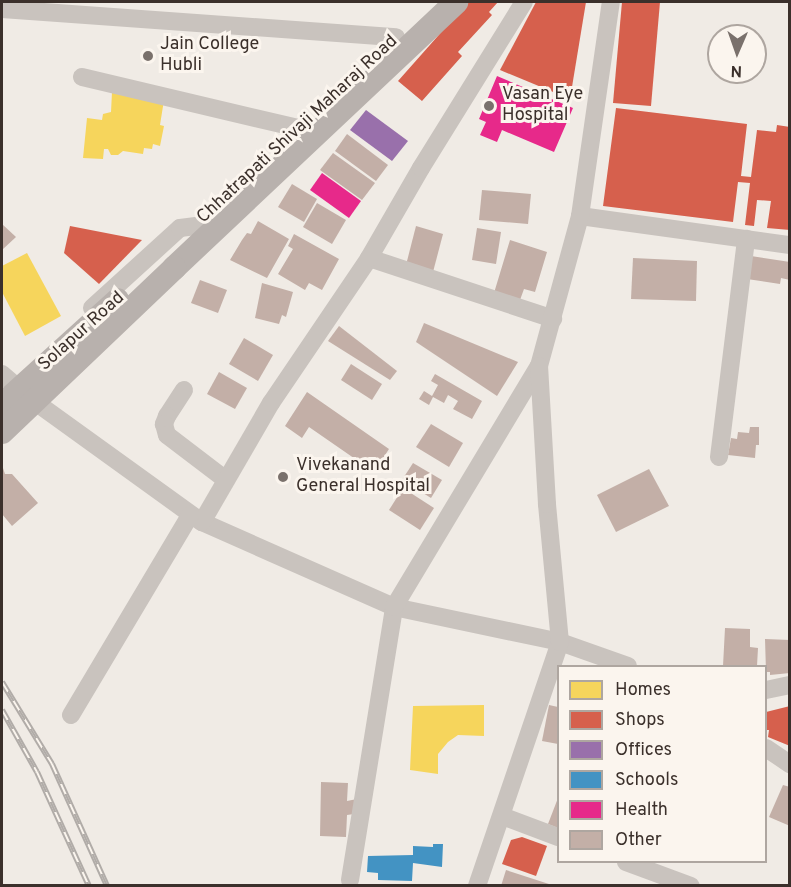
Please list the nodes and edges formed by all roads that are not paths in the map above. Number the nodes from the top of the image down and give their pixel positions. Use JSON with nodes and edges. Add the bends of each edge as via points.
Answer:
{"nodes":[{"id":1,"x":433,"y":2,"type":"edge"},
{"id":2,"x":456,"y":2,"type":"edge"},
{"id":3,"x":524,"y":2,"type":"edge"},
{"id":4,"x":611,"y":2,"type":"edge"},
{"id":5,"x":2,"y":9,"type":"edge"},
{"id":6,"x":396,"y":37,"type":"junction"},
{"id":7,"x":82,"y":77,"type":"dead end"},
{"id":8,"x":297,"y":128,"type":"junction"},
{"id":9,"x":580,"y":216,"type":"junction"},
{"id":10,"x":199,"y":232,"type":"junction"},
{"id":11,"x":746,"y":239,"type":"junction"},
{"id":12,"x":789,"y":245,"type":"edge"},
{"id":13,"x":369,"y":258,"type":"junction"},
{"id":14,"x":169,"y":263,"type":"junction"},
{"id":15,"x":553,"y":319,"type":"junction"},
{"id":16,"x":539,"y":366,"type":"junction"},
{"id":17,"x":4,"y":382,"type":"edge"},
{"id":18,"x":184,"y":390,"type":"dead end"},
{"id":19,"x":34,"y":401,"type":"junction"},
{"id":20,"x":2,"y":405,"type":"edge"},
{"id":21,"x":2,"y":432,"type":"edge"},
{"id":22,"x":2,"y":444,"type":"edge"},
{"id":23,"x":719,"y":457,"type":"dead end"},
{"id":24,"x":226,"y":480,"type":"junction"},
{"id":25,"x":196,"y":519,"type":"junction"},
{"id":26,"x":394,"y":607,"type":"junction"},
{"id":27,"x":560,"y":642,"type":"junction"},
{"id":28,"x":625,"y":665,"type":"edge"},
{"id":29,"x":789,"y":685,"type":"edge"},
{"id":30,"x":767,"y":690,"type":"edge"},
{"id":31,"x":71,"y":715,"type":"dead end"},
{"id":32,"x":767,"y":749,"type":"edge"},
{"id":33,"x":789,"y":764,"type":"edge"},
{"id":34,"x":502,"y":816,"type":"junction"},
{"id":35,"x":557,"y":837,"type":"edge"},
{"id":36,"x":631,"y":863,"type":"edge"},
{"id":37,"x":350,"y":880,"type":"dead end"},
{"id":38,"x":477,"y":885,"type":"edge"},
{"id":39,"x":691,"y":885,"type":"edge"}],
"edges":[{"from":1,"to":6,"type":"main road","name":"Chhatrapati Shivaji Maharaj Road"},
{"from":2,"to":10,"type":"main road"},
{"from":3,"to":13,"type":"street"},
{"from":4,"to":9,"type":"street"},
{"from":5,"to":6,"type":"street"},
{"from":6,"to":8,"type":"main road","name":"Chhatrapati Shivaji Maharaj Road"},
{"from":7,"to":8,"type":"street"},
{"from":8,"to":10,"type":"main road","name":"Chhatrapati Shivaji Maharaj Road"},
{"from":9,"to":11,"type":"street"},
{"from":9,"to":15,"type":"street"},
{"from":10,"to":14,"type":"main road","name":"Chhatrapati Shivaji Maharaj Road"},
{"from":10,"to":17,"type":"street","via":[[180,228]]},
{"from":10,"to":19,"type":"street","via":[[204,252],[193,265]]},
{"from":11,"to":12,"type":"street"},
{"from":11,"to":23,"type":"street"},
{"from":13,"to":15,"type":"street"},
{"from":13,"to":24,"type":"street","via":[[271,403]]},
{"from":14,"to":20,"type":"main road","name":"Solapur Road","bridge":true},
{"from":14,"to":21,"type":"main road","bridge":true},
{"from":15,"to":16,"type":"street"},
{"from":16,"to":26,"type":"street"},
{"from":16,"to":27,"type":"street","via":[[546,504]]},
{"from":17,"to":19,"type":"street"},
{"from":18,"to":24,"type":"street","via":[[166,416],[167,435]]},
{"from":19,"to":22,"type":"street"},
{"from":19,"to":25,"type":"street"},
{"from":24,"to":25,"type":"street"},
{"from":25,"to":26,"type":"street"},
{"from":25,"to":31,"type":"street"},
{"from":26,"to":27,"type":"street"},
{"from":26,"to":37,"type":"street"},
{"from":27,"to":28,"type":"street"},
{"from":27,"to":34,"type":"street"},
{"from":29,"to":30,"type":"street"},
{"from":32,"to":33,"type":"street"},
{"from":34,"to":35,"type":"street"},
{"from":34,"to":38,"type":"street"},
{"from":36,"to":39,"type":"street"}]}
